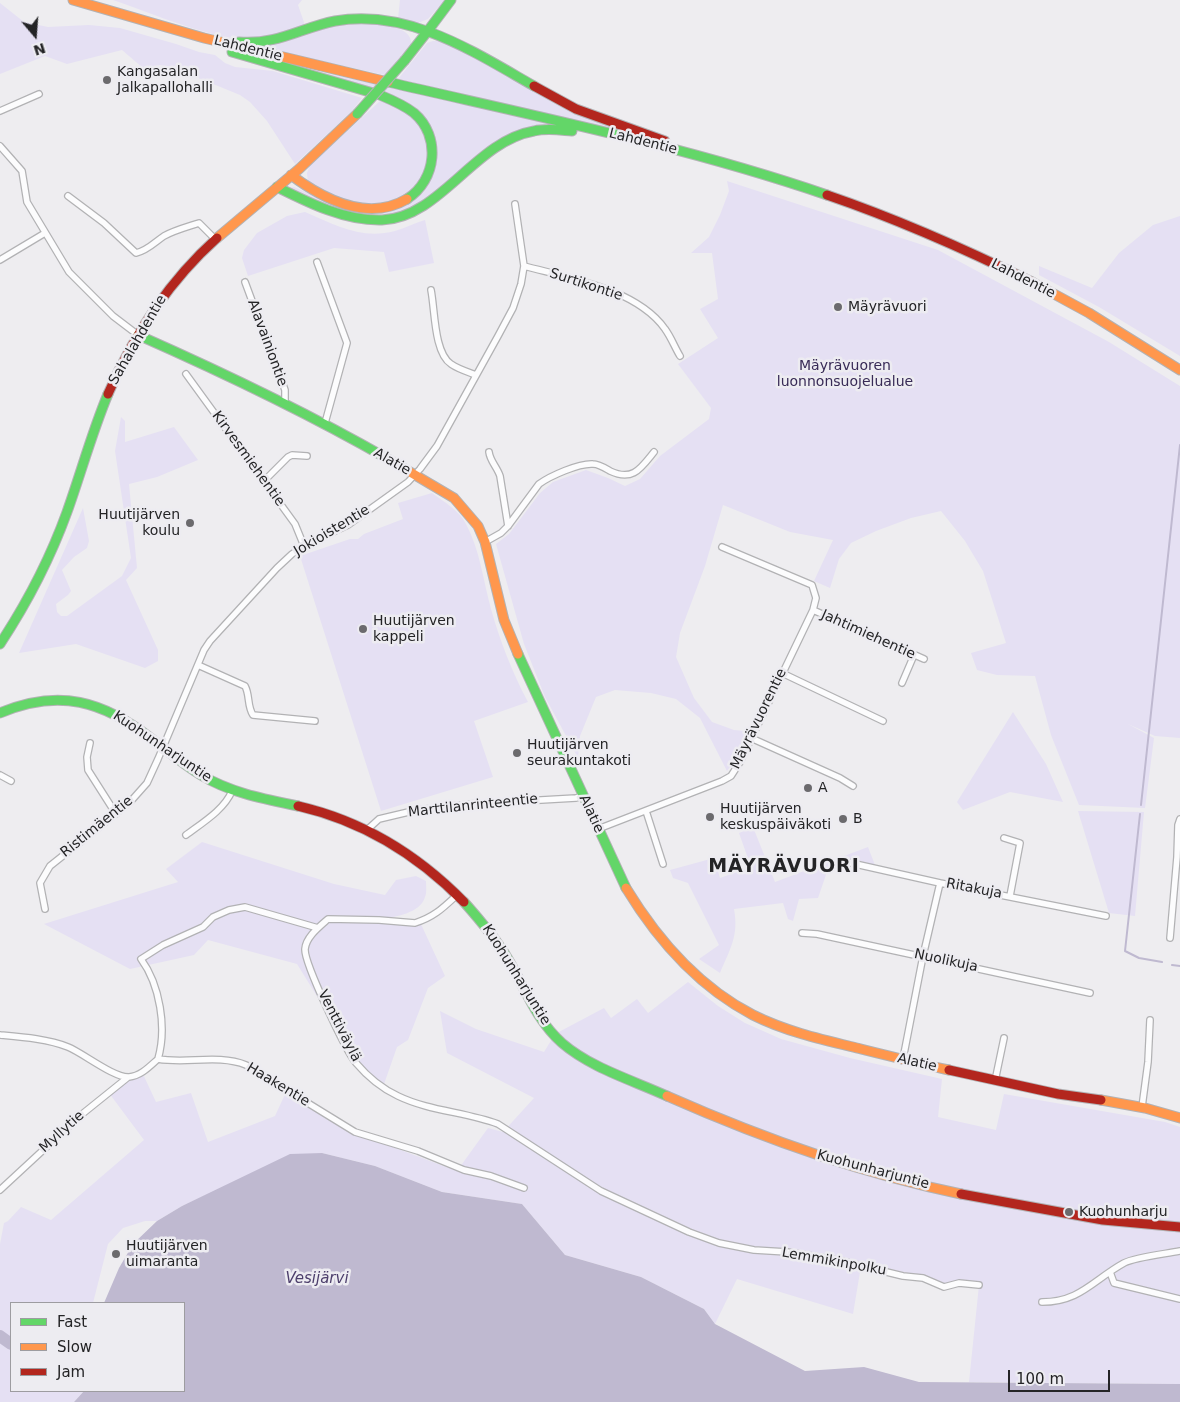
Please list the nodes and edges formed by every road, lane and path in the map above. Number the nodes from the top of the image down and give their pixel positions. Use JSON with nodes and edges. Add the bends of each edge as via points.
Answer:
{"nodes":[{"id":1,"x":73,"y":0,"type":"edge"},
{"id":2,"x":451,"y":0,"type":"edge"},
{"id":3,"x":136,"y":20,"type":"junction"},
{"id":4,"x":153,"y":25,"type":"junction"},
{"id":5,"x":427,"y":32,"type":"junction"},
{"id":6,"x":39,"y":94,"type":"dead end"},
{"id":7,"x":0,"y":111,"type":"edge"},
{"id":8,"x":0,"y":147,"type":"edge"},
{"id":9,"x":670,"y":148,"type":"junction"},
{"id":10,"x":722,"y":162,"type":"junction"},
{"id":11,"x":291,"y":176,"type":"junction"},
{"id":12,"x":277,"y":187,"type":"junction"},
{"id":13,"x":68,"y":196,"type":"dead end"},
{"id":14,"x":516,"y":204,"type":"dead end"},
{"id":15,"x":45,"y":233,"type":"junction"},
{"id":16,"x":216,"y":239,"type":"junction"},
{"id":17,"x":0,"y":260,"type":"edge"},
{"id":18,"x":317,"y":262,"type":"dead end"},
{"id":19,"x":524,"y":266,"type":"junction"},
{"id":20,"x":245,"y":282,"type":"dead end"},
{"id":21,"x":431,"y":290,"type":"dead end"},
{"id":22,"x":138,"y":335,"type":"junction"},
{"id":23,"x":680,"y":356,"type":"dead end"},
{"id":24,"x":1180,"y":370,"type":"edge"},
{"id":25,"x":186,"y":374,"type":"dead end"},
{"id":26,"x":476,"y":375,"type":"junction"},
{"id":27,"x":285,"y":404,"type":"junction"},
{"id":28,"x":325,"y":423,"type":"junction"},
{"id":29,"x":489,"y":452,"type":"dead end"},
{"id":30,"x":654,"y":452,"type":"dead end"},
{"id":31,"x":307,"y":456,"type":"dead end"},
{"id":32,"x":415,"y":475,"type":"junction"},
{"id":33,"x":264,"y":481,"type":"junction"},
{"id":34,"x":508,"y":526,"type":"junction"},
{"id":35,"x":485,"y":542,"type":"junction"},
{"id":36,"x":304,"y":546,"type":"junction"},
{"id":37,"x":722,"y":548,"type":"dead end"},
{"id":38,"x":812,"y":610,"type":"junction"},
{"id":39,"x":0,"y":644,"type":"edge"},
{"id":40,"x":914,"y":655,"type":"junction"},
{"id":41,"x":924,"y":659,"type":"dead end"},
{"id":42,"x":198,"y":665,"type":"junction"},
{"id":43,"x":782,"y":673,"type":"junction"},
{"id":44,"x":902,"y":683,"type":"dead end"},
{"id":45,"x":0,"y":713,"type":"edge"},
{"id":46,"x":315,"y":721,"type":"dead end"},
{"id":47,"x":883,"y":721,"type":"dead end"},
{"id":48,"x":751,"y":738,"type":"junction"},
{"id":49,"x":90,"y":743,"type":"dead end"},
{"id":50,"x":164,"y":747,"type":"junction"},
{"id":51,"x":0,"y":775,"type":"edge"},
{"id":52,"x":12,"y":781,"type":"dead end"},
{"id":53,"x":853,"y":786,"type":"dead end"},
{"id":54,"x":232,"y":791,"type":"junction"},
{"id":55,"x":583,"y":796,"type":"junction"},
{"id":56,"x":646,"y":811,"type":"junction"},
{"id":57,"x":116,"y":814,"type":"junction"},
{"id":58,"x":1180,"y":818,"type":"edge"},
{"id":59,"x":368,"y":829,"type":"junction"},
{"id":60,"x":598,"y":829,"type":"junction"},
{"id":61,"x":186,"y":835,"type":"dead end"},
{"id":62,"x":1004,"y":838,"type":"dead end"},
{"id":63,"x":842,"y":861,"type":"dead end"},
{"id":64,"x":663,"y":864,"type":"dead end"},
{"id":65,"x":940,"y":883,"type":"junction"},
{"id":66,"x":457,"y":895,"type":"junction"},
{"id":67,"x":1010,"y":896,"type":"junction"},
{"id":68,"x":45,"y":909,"type":"dead end"},
{"id":69,"x":1106,"y":916,"type":"dead end"},
{"id":70,"x":318,"y":928,"type":"junction"},
{"id":71,"x":802,"y":933,"type":"dead end"},
{"id":72,"x":1170,"y":938,"type":"dead end"},
{"id":73,"x":923,"y":956,"type":"junction"},
{"id":74,"x":1090,"y":993,"type":"dead end"},
{"id":75,"x":1150,"y":1020,"type":"dead end"},
{"id":76,"x":0,"y":1035,"type":"edge"},
{"id":77,"x":1004,"y":1038,"type":"dead end"},
{"id":78,"x":158,"y":1059,"type":"junction"},
{"id":79,"x":903,"y":1059,"type":"junction"},
{"id":80,"x":127,"y":1078,"type":"junction"},
{"id":81,"x":995,"y":1080,"type":"junction"},
{"id":82,"x":1142,"y":1107,"type":"junction"},
{"id":83,"x":1180,"y":1118,"type":"edge"},
{"id":84,"x":524,"y":1188,"type":"dead end"},
{"id":85,"x":0,"y":1190,"type":"edge"},
{"id":86,"x":1180,"y":1227,"type":"edge"},
{"id":87,"x":688,"y":1232,"type":"joint"},
{"id":88,"x":1180,"y":1251,"type":"edge"},
{"id":89,"x":1110,"y":1272,"type":"junction"},
{"id":90,"x":979,"y":1285,"type":"dead end"},
{"id":91,"x":1180,"y":1299,"type":"edge"},
{"id":92,"x":1042,"y":1302,"type":"dead end"}],
"edges":[{"from":1,"to":3,"type":"main road","name":"Lahdentie"},
{"from":2,"to":5,"type":"main road","name":"Sahalahdentie"},
{"from":3,"to":4,"type":"main road","name":"Lahdentie"},
{"from":3,"to":11,"type":"main road","via":[[383,97],[414,114],[430,138],[432,160],[425,181],[407,199],[389,206],[365,208],[336,201],[306,188]]},
{"from":4,"to":5,"type":"main road","via":[[256,43],[275,41],[332,22],[362,18],[385,20]]},
{"from":4,"to":9,"type":"main road","name":"Lahdentie"},
{"from":5,"to":10,"type":"main road","via":[[466,47],[576,109]]},
{"from":5,"to":11,"type":"main road","name":"Sahalahdentie","bridge":true,"via":[[357,114]]},
{"from":6,"to":7,"type":"street"},
{"from":8,"to":15,"type":"street","via":[[22,171],[27,202]]},
{"from":9,"to":10,"type":"main road","name":"Lahdentie"},
{"from":9,"to":12,"type":"main road","via":[[568,130],[543,128],[530,131],[513,136],[494,148],[415,211],[384,220],[340,213]]},
{"from":10,"to":24,"type":"main road","name":"Lahdentie","via":[[840,199],[961,247],[1092,315]]},
{"from":11,"to":12,"type":"main road","name":"Sahalahdentie"},
{"from":12,"to":16,"type":"main road","name":"Sahalahdentie"},
{"from":13,"to":16,"type":"street","via":[[136,253],[146,250],[164,236],[199,223]]},
{"from":14,"to":19,"type":"street","name":"Jokioistentie"},
{"from":15,"to":17,"type":"street"},
{"from":15,"to":22,"type":"street","via":[[69,272],[113,316]]},
{"from":16,"to":22,"type":"main road","name":"Sahalahdentie","via":[[164,294]]},
{"from":18,"to":28,"type":"street","via":[[347,343]]},
{"from":19,"to":23,"type":"street","name":"Surtikontie","via":[[582,281],[627,298],[642,307],[665,329]]},
{"from":19,"to":26,"type":"street","name":"Jokioistentie","via":[[513,308]]},
{"from":20,"to":27,"type":"street","name":"Alavainiontie","via":[[285,390]]},
{"from":21,"to":26,"type":"street","via":[[442,354],[449,363]]},
{"from":22,"to":27,"type":"main road","name":"Alatie"},
{"from":22,"to":39,"type":"main road","name":"Sahalahdentie","via":[[110,388],[49,554],[22,609]]},
{"from":25,"to":33,"type":"street","name":"Kirvesmiehentie"},
{"from":26,"to":32,"type":"street","name":"Jokioistentie","via":[[437,446]]},
{"from":27,"to":28,"type":"main road","name":"Alatie"},
{"from":28,"to":32,"type":"main road","name":"Alatie"},
{"from":29,"to":34,"type":"street","via":[[500,476]]},
{"from":30,"to":34,"type":"street","via":[[638,471],[629,476],[595,464],[582,464],[546,479]]},
{"from":31,"to":33,"type":"street","via":[[288,457]]},
{"from":32,"to":35,"type":"main road","name":"Alatie","via":[[454,498],[468,513]]},
{"from":32,"to":36,"type":"street","name":"Jokioistentie","via":[[348,524]]},
{"from":33,"to":36,"type":"street","name":"Kirvesmiehentie","via":[[295,524]]},
{"from":34,"to":35,"type":"street"},
{"from":35,"to":55,"type":"main road","name":"Alatie","via":[[510,637]]},
{"from":36,"to":42,"type":"street","name":"Jokioistentie","via":[[277,568],[210,641]]},
{"from":37,"to":38,"type":"street","name":"Mäyrävuorentie","via":[[812,585],[816,598]]},
{"from":38,"to":40,"type":"street","name":"Jahtimiehentie"},
{"from":38,"to":43,"type":"street","name":"Mäyrävuorentie"},
{"from":40,"to":41,"type":"street","name":"Jahtimiehentie"},
{"from":40,"to":44,"type":"street"},
{"from":42,"to":46,"type":"street","via":[[245,686],[253,715]]},
{"from":42,"to":50,"type":"street","name":"Jokioistentie"},
{"from":43,"to":47,"type":"street"},
{"from":43,"to":48,"type":"street","name":"Mäyrävuorentie"},
{"from":45,"to":50,"type":"main road","name":"Kuohunharjuntie","via":[[52,699],[79,701],[121,718]]},
{"from":48,"to":53,"type":"street"},
{"from":48,"to":56,"type":"street","name":"Mäyrävuorentie","via":[[731,776]]},
{"from":49,"to":57,"type":"street","via":[[88,770]]},
{"from":50,"to":54,"type":"main road","name":"Kuohunharjuntie","via":[[202,776]]},
{"from":50,"to":57,"type":"street","name":"Ristimäentie","via":[[146,783]]},
{"from":51,"to":52,"type":"street"},
{"from":54,"to":59,"type":"main road","name":"Kuohunharjuntie","via":[[326,813]]},
{"from":54,"to":61,"type":"street","via":[[209,818]]},
{"from":55,"to":59,"type":"street","name":"Marttilanrinteentie","via":[[417,810],[379,819]]},
{"from":55,"to":60,"type":"main road","name":"Alatie"},
{"from":56,"to":60,"type":"street","name":"Mäyrävuorentie"},
{"from":56,"to":64,"type":"street"},
{"from":57,"to":68,"type":"street","name":"Ristimäentie","via":[[50,866],[40,883]]},
{"from":58,"to":72,"type":"street"},
{"from":59,"to":66,"type":"main road","name":"Kuohunharjuntie","via":[[433,873]]},
{"from":60,"to":79,"type":"main road","name":"Alatie","via":[[633,901],[658,935],[706,985],[750,1014],[773,1024],[804,1035]]},
{"from":62,"to":67,"type":"street","via":[[1020,843]]},
{"from":63,"to":65,"type":"street","name":"Ritakuja"},
{"from":65,"to":67,"type":"street","name":"Ritakuja"},
{"from":65,"to":73,"type":"street"},
{"from":66,"to":70,"type":"street","via":[[434,916],[415,923],[328,920]]},
{"from":66,"to":86,"type":"main road","name":"Kuohunharjuntie","via":[[492,933],[543,1022],[566,1045],[601,1067],[774,1140],[893,1178],[1119,1223]]},
{"from":67,"to":69,"type":"street","name":"Ritakuja"},
{"from":70,"to":78,"type":"street","via":[[245,907],[237,908],[213,917],[203,927],[141,959],[149,970],[160,1011],[163,1031]]},
{"from":70,"to":87,"type":"street","name":"Venttiväylä","via":[[305,949],[309,966],[347,1048],[364,1072],[383,1087],[413,1102],[498,1124],[601,1191]]},
{"from":71,"to":73,"type":"street","name":"Nuolikuja"},
{"from":73,"to":74,"type":"street","name":"Nuolikuja"},
{"from":73,"to":79,"type":"street"},
{"from":75,"to":82,"type":"street"},
{"from":76,"to":80,"type":"street","via":[[68,1047]]},
{"from":77,"to":81,"type":"street"},
{"from":78,"to":80,"type":"street","via":[[142,1072]]},
{"from":78,"to":84,"type":"street","name":"Haakentie","via":[[236,1060],[355,1132]]},
{"from":79,"to":81,"type":"main road","name":"Alatie"},
{"from":80,"to":85,"type":"street","name":"Myllytie","via":[[80,1115]]},
{"from":81,"to":82,"type":"main road","name":"Alatie"},
{"from":82,"to":83,"type":"main road","name":"Alatie"},
{"from":87,"to":90,"type":"street","name":"Lemmikinpolku","via":[[738,1248],[837,1260],[923,1278],[944,1287]]},
{"from":88,"to":89,"type":"street","via":[[1125,1262]]},
{"from":89,"to":91,"type":"street","via":[[1114,1284]]},
{"from":89,"to":92,"type":"street","via":[[1074,1296]]}]}
